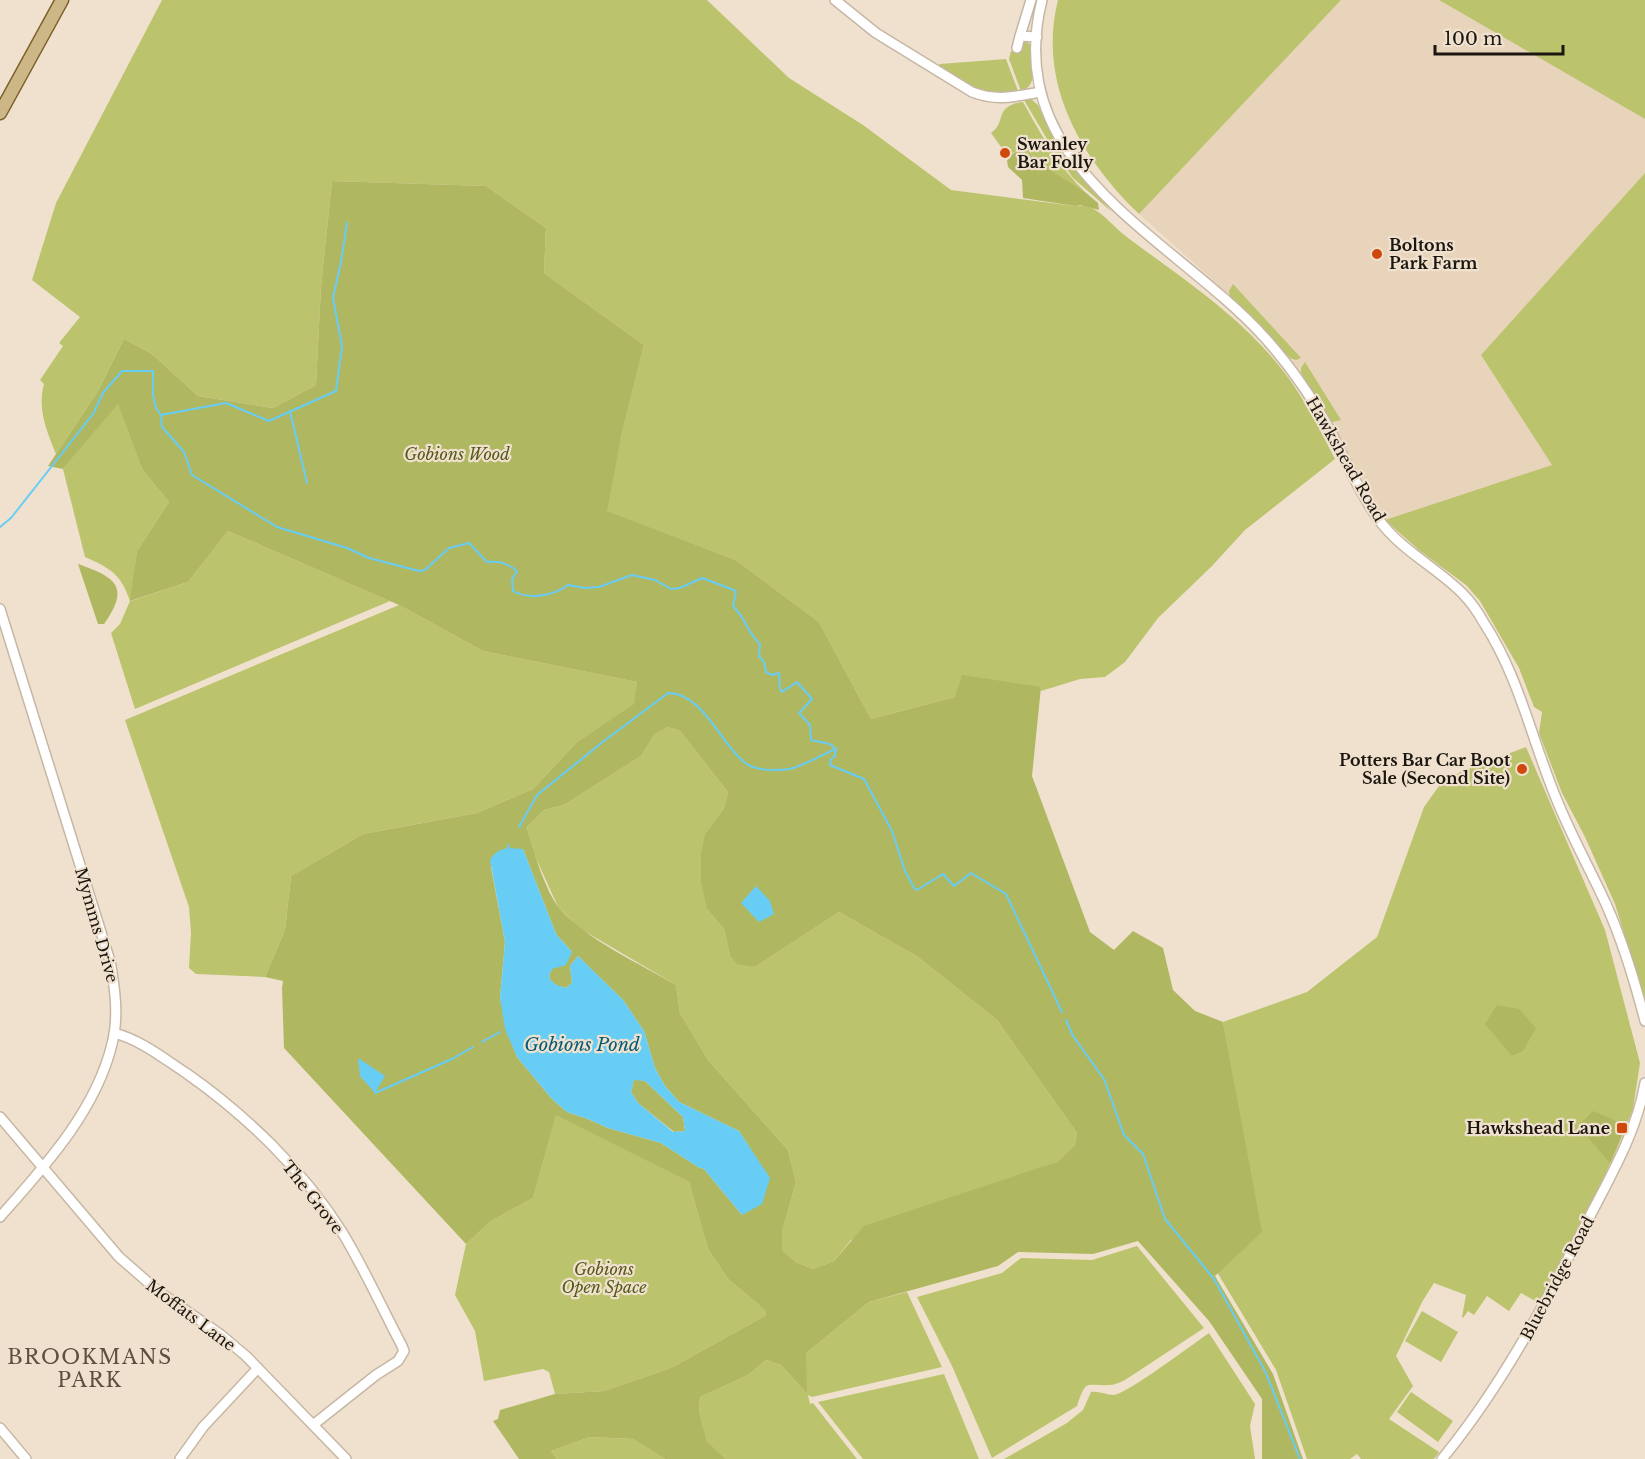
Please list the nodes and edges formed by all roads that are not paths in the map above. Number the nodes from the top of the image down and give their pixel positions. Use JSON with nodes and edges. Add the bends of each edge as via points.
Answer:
{"nodes":[{"id":1,"x":62,"y":0,"type":"edge"},
{"id":2,"x":835,"y":0,"type":"edge"},
{"id":3,"x":1031,"y":0,"type":"edge"},
{"id":4,"x":1042,"y":0,"type":"edge"},
{"id":5,"x":1020,"y":36,"type":"junction"},
{"id":6,"x":1036,"y":37,"type":"junction"},
{"id":7,"x":1017,"y":48,"type":"dead end"},
{"id":8,"x":1041,"y":92,"type":"junction"},
{"id":9,"x":0,"y":113,"type":"edge"},
{"id":10,"x":0,"y":609,"type":"edge"},
{"id":11,"x":1645,"y":1021,"type":"edge"},
{"id":12,"x":114,"y":1033,"type":"junction"},
{"id":13,"x":1645,"y":1083,"type":"edge"},
{"id":14,"x":1641,"y":1114,"type":"edge"},
{"id":15,"x":0,"y":1117,"type":"edge"},
{"id":16,"x":43,"y":1166,"type":"junction"},
{"id":17,"x":0,"y":1217,"type":"edge"},
{"id":18,"x":258,"y":1368,"type":"junction"},
{"id":19,"x":313,"y":1425,"type":"junction"},
{"id":20,"x":0,"y":1428,"type":"edge"},
{"id":21,"x":26,"y":1459,"type":"edge"},
{"id":22,"x":180,"y":1459,"type":"edge"},
{"id":23,"x":346,"y":1459,"type":"edge"},
{"id":24,"x":1442,"y":1459,"type":"edge"}],
"edges":[{"from":1,"to":9,"type":"main road"},
{"from":2,"to":8,"type":"street","via":[[876,33],[972,92],[987,98],[1004,98]]},
{"from":3,"to":5,"type":"street"},
{"from":4,"to":6,"type":"street","name":"Hawkshead Road"},
{"from":5,"to":6,"type":"street"},
{"from":5,"to":7,"type":"street"},
{"from":6,"to":8,"type":"street","name":"Hawkshead Road"},
{"from":8,"to":11,"type":"street","name":"Hawkshead Road","via":[[1047,113],[1070,157],[1120,211],[1220,294],[1263,336],[1306,388],[1377,518],[1464,596],[1485,624],[1508,665],[1555,798],[1607,906]]},
{"from":10,"to":12,"type":"street","name":"Mymms Drive","via":[[110,961],[116,1002]]},
{"from":12,"to":16,"type":"street","name":"Mymms Drive","via":[[105,1069],[90,1099]]},
{"from":12,"to":19,"type":"street","name":"The Grove","via":[[137,1041],[202,1084],[287,1162],[343,1234],[402,1346],[404,1351],[398,1361]]},
{"from":13,"to":14,"type":"street","name":"Bluebridge Road"},
{"from":14,"to":24,"type":"street","name":"Bluebridge Road","via":[[1524,1340]]},
{"from":15,"to":16,"type":"street","name":"Moffats Lane"},
{"from":16,"to":17,"type":"street","name":"Mymms Drive"},
{"from":16,"to":18,"type":"street","name":"Moffats Lane","via":[[105,1242],[137,1274],[221,1335]]},
{"from":18,"to":19,"type":"street","name":"Moffats Lane"},
{"from":18,"to":22,"type":"street","via":[[203,1427]]},
{"from":19,"to":23,"type":"street","name":"Moffats Lane"},
{"from":20,"to":21,"type":"street"}]}
